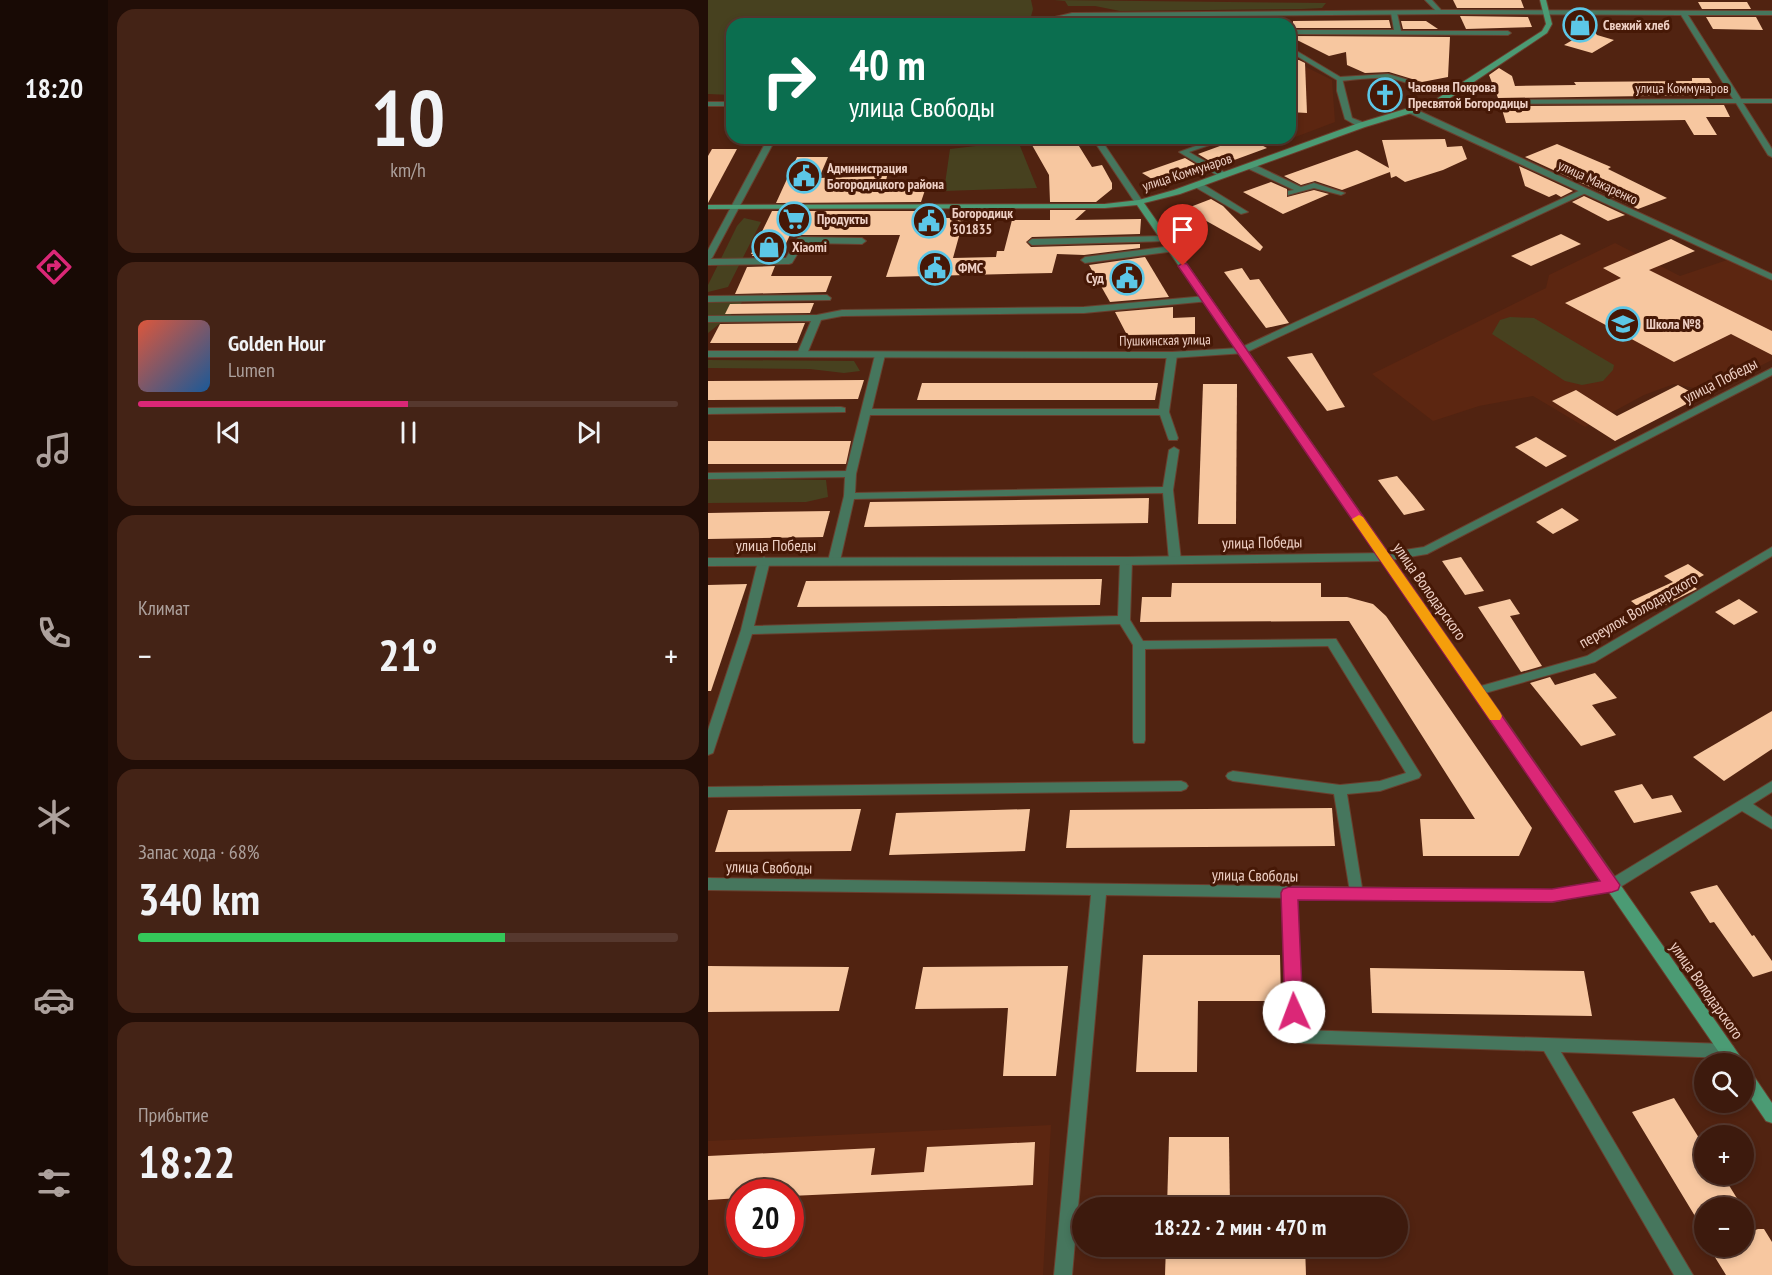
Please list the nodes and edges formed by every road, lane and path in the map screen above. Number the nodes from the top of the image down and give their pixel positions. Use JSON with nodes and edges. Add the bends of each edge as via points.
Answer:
{"nodes":[{"id":1,"x":1428,"y":0,"type":"edge"},
{"id":2,"x":1543,"y":0,"type":"edge"},
{"id":3,"x":1440,"y":12,"type":"junction"},
{"id":4,"x":1547,"y":12,"type":"junction"},
{"id":5,"x":1394,"y":13,"type":"junction"},
{"id":6,"x":1772,"y":13,"type":"edge"},
{"id":7,"x":1256,"y":14,"type":"junction"},
{"id":8,"x":1684,"y":14,"type":"junction"},
{"id":9,"x":1057,"y":18,"type":"edge"},
{"id":10,"x":1257,"y":18,"type":"edge"},
{"id":11,"x":1296,"y":32,"type":"edge"},
{"id":12,"x":1398,"y":32,"type":"junction"},
{"id":13,"x":1508,"y":33,"type":"dead end"},
{"id":14,"x":1296,"y":53,"type":"edge"},
{"id":15,"x":1340,"y":79,"type":"junction"},
{"id":16,"x":1456,"y":89,"type":"junction"},
{"id":17,"x":1740,"y":101,"type":"junction"},
{"id":18,"x":1772,"y":101,"type":"edge"},
{"id":19,"x":1438,"y":102,"type":"junction"},
{"id":20,"x":708,"y":104,"type":"edge"},
{"id":21,"x":726,"y":104,"type":"edge"},
{"id":22,"x":1412,"y":111,"type":"junction"},
{"id":23,"x":1362,"y":125,"type":"junction"},
{"id":24,"x":769,"y":144,"type":"edge"},
{"id":25,"x":1100,"y":144,"type":"edge"},
{"id":26,"x":1208,"y":144,"type":"edge"},
{"id":27,"x":1772,"y":155,"type":"edge"},
{"id":28,"x":1250,"y":166,"type":"junction"},
{"id":29,"x":1223,"y":176,"type":"junction"},
{"id":30,"x":1198,"y":185,"type":"junction"},
{"id":31,"x":1300,"y":190,"type":"junction"},
{"id":32,"x":1586,"y":191,"type":"junction"},
{"id":33,"x":1291,"y":193,"type":"dead end"},
{"id":34,"x":1341,"y":193,"type":"dead end"},
{"id":35,"x":1139,"y":202,"type":"junction"},
{"id":36,"x":708,"y":207,"type":"edge"},
{"id":37,"x":735,"y":207,"type":"junction"},
{"id":38,"x":1244,"y":212,"type":"dead end"},
{"id":39,"x":862,"y":241,"type":"dead end"},
{"id":40,"x":1032,"y":242,"type":"dead end"},
{"id":41,"x":1168,"y":244,"type":"junction"},
{"id":42,"x":708,"y":258,"type":"edge"},
{"id":43,"x":1085,"y":260,"type":"dead end"},
{"id":44,"x":708,"y":262,"type":"edge"},
{"id":45,"x":1772,"y":277,"type":"edge"},
{"id":46,"x":827,"y":298,"type":"dead end"},
{"id":47,"x":708,"y":299,"type":"edge"},
{"id":48,"x":1206,"y":299,"type":"junction"},
{"id":49,"x":817,"y":318,"type":"junction"},
{"id":50,"x":708,"y":319,"type":"edge"},
{"id":51,"x":1242,"y":351,"type":"junction"},
{"id":52,"x":708,"y":354,"type":"edge"},
{"id":53,"x":801,"y":354,"type":"junction"},
{"id":54,"x":880,"y":355,"type":"junction"},
{"id":55,"x":1172,"y":355,"type":"junction"},
{"id":56,"x":1772,"y":371,"type":"edge"},
{"id":57,"x":841,"y":410,"type":"dead end"},
{"id":58,"x":708,"y":411,"type":"edge"},
{"id":59,"x":868,"y":412,"type":"junction"},
{"id":60,"x":1164,"y":412,"type":"junction"},
{"id":61,"x":1173,"y":438,"type":"dead end"},
{"id":62,"x":1174,"y":450,"type":"dead end"},
{"id":63,"x":851,"y":474,"type":"junction"},
{"id":64,"x":708,"y":476,"type":"edge"},
{"id":65,"x":1168,"y":490,"type":"junction"},
{"id":66,"x":849,"y":496,"type":"junction"},
{"id":67,"x":1772,"y":550,"type":"edge"},
{"id":68,"x":1385,"y":557,"type":"junction"},
{"id":69,"x":1176,"y":560,"type":"junction"},
{"id":70,"x":765,"y":561,"type":"junction"},
{"id":71,"x":834,"y":561,"type":"junction"},
{"id":72,"x":1126,"y":561,"type":"junction"},
{"id":73,"x":708,"y":562,"type":"edge"},
{"id":74,"x":1124,"y":620,"type":"junction"},
{"id":75,"x":747,"y":630,"type":"junction"},
{"id":76,"x":1139,"y":645,"type":"junction"},
{"id":77,"x":1478,"y":691,"type":"junction"},
{"id":78,"x":1139,"y":740,"type":"dead end"},
{"id":79,"x":708,"y":750,"type":"edge"},
{"id":80,"x":1233,"y":776,"type":"dead end"},
{"id":81,"x":1181,"y":786,"type":"dead end"},
{"id":82,"x":1772,"y":786,"type":"edge"},
{"id":83,"x":1340,"y":789,"type":"junction"},
{"id":84,"x":708,"y":792,"type":"edge"},
{"id":85,"x":1744,"y":805,"type":"junction"},
{"id":86,"x":1772,"y":824,"type":"edge"},
{"id":87,"x":708,"y":884,"type":"edge"},
{"id":88,"x":1612,"y":885,"type":"junction"},
{"id":89,"x":1099,"y":891,"type":"junction"},
{"id":90,"x":1289,"y":893,"type":"junction"},
{"id":91,"x":1356,"y":894,"type":"junction"},
{"id":92,"x":1549,"y":1046,"type":"junction"},
{"id":93,"x":1728,"y":1053,"type":"edge"},
{"id":94,"x":1694,"y":1055,"type":"edge"},
{"id":95,"x":1754,"y":1090,"type":"edge"},
{"id":96,"x":1772,"y":1116,"type":"edge"},
{"id":97,"x":1063,"y":1275,"type":"edge"},
{"id":98,"x":1684,"y":1275,"type":"edge"}],
"edges":[{"from":1,"to":3,"type":"street"},
{"from":2,"to":4,"type":"main road"},
{"from":3,"to":4,"type":"street"},
{"from":3,"to":5,"type":"street"},
{"from":4,"to":8,"type":"street"},
{"from":4,"to":16,"type":"main road","via":[[1549,24],[1545,32]]},
{"from":5,"to":7,"type":"street"},
{"from":5,"to":12,"type":"street"},
{"from":6,"to":8,"type":"street"},
{"from":7,"to":9,"type":"street"},
{"from":7,"to":10,"type":"street"},
{"from":8,"to":17,"type":"street"},
{"from":11,"to":12,"type":"street"},
{"from":12,"to":13,"type":"street"},
{"from":14,"to":15,"type":"street"},
{"from":15,"to":16,"type":"street","via":[[1388,76],[1436,90]]},
{"from":15,"to":23,"type":"street","via":[[1349,119]]},
{"from":16,"to":19,"type":"main road"},
{"from":17,"to":18,"type":"street","name":"улица Коммунаров"},
{"from":17,"to":19,"type":"street","name":"улица Коммунаров"},
{"from":17,"to":27,"type":"street"},
{"from":19,"to":22,"type":"main road","name":"улица Коммунаров"},
{"from":20,"to":21,"type":"street"},
{"from":22,"to":23,"type":"main road","name":"улица Коммунаров"},
{"from":22,"to":32,"type":"street","name":"улица Макаренко"},
{"from":23,"to":28,"type":"main road","name":"улица Коммунаров"},
{"from":24,"to":37,"type":"street"},
{"from":25,"to":35,"type":"street","name":"улица Володарского"},
{"from":26,"to":29,"type":"street","via":[[1183,152]]},
{"from":28,"to":29,"type":"main road","name":"улица Коммунаров"},
{"from":28,"to":31,"type":"street"},
{"from":29,"to":30,"type":"main road","name":"улица Коммунаров"},
{"from":30,"to":35,"type":"main road","name":"улица Коммунаров"},
{"from":30,"to":38,"type":"street"},
{"from":31,"to":33,"type":"street"},
{"from":31,"to":34,"type":"street","via":[[1314,185]]},
{"from":32,"to":45,"type":"street","name":"улица Макаренко"},
{"from":32,"to":51,"type":"street","name":"Пушкинская улица"},
{"from":35,"to":37,"type":"main road","name":"улица Коммунаров","via":[[1106,206]]},
{"from":35,"to":41,"type":"main road","name":"улица Володарского"},
{"from":36,"to":37,"type":"main road","name":"улица Коммунаров"},
{"from":37,"to":42,"type":"street"},
{"from":39,"to":44,"type":"street","via":[[801,240],[789,261]]},
{"from":40,"to":41,"type":"street"},
{"from":41,"to":43,"type":"street"},
{"from":41,"to":48,"type":"main road","name":"улица Володарского"},
{"from":46,"to":47,"type":"street"},
{"from":48,"to":49,"type":"street","via":[[1084,310],[843,313]]},
{"from":48,"to":51,"type":"main road","name":"улица Володарского"},
{"from":49,"to":50,"type":"street"},
{"from":49,"to":53,"type":"street"},
{"from":51,"to":55,"type":"street","name":"Пушкинская улица"},
{"from":51,"to":68,"type":"main road","name":"улица Володарского"},
{"from":52,"to":53,"type":"street","name":"Пушкинская улица"},
{"from":53,"to":54,"type":"street","name":"Пушкинская улица"},
{"from":54,"to":55,"type":"street","name":"Пушкинская улица"},
{"from":54,"to":59,"type":"street"},
{"from":55,"to":60,"type":"street"},
{"from":56,"to":68,"type":"street","name":"улица Победы","via":[[1427,550]]},
{"from":57,"to":58,"type":"street"},
{"from":59,"to":60,"type":"street"},
{"from":59,"to":63,"type":"street"},
{"from":60,"to":61,"type":"street"},
{"from":62,"to":65,"type":"street"},
{"from":63,"to":64,"type":"street"},
{"from":63,"to":66,"type":"street"},
{"from":65,"to":66,"type":"street"},
{"from":65,"to":69,"type":"street"},
{"from":66,"to":71,"type":"street"},
{"from":67,"to":77,"type":"street","name":"переулок Володарского","via":[[1590,659]]},
{"from":68,"to":69,"type":"street","name":"улица Победы"},
{"from":68,"to":77,"type":"main road","name":"улица Володарского"},
{"from":69,"to":72,"type":"street","name":"улица Победы"},
{"from":70,"to":71,"type":"street","name":"улица Победы"},
{"from":70,"to":73,"type":"street","name":"улица Победы"},
{"from":70,"to":75,"type":"street"},
{"from":71,"to":72,"type":"street","name":"улица Победы"},
{"from":72,"to":74,"type":"street"},
{"from":74,"to":75,"type":"street"},
{"from":74,"to":76,"type":"street"},
{"from":75,"to":79,"type":"street"},
{"from":76,"to":78,"type":"street"},
{"from":76,"to":83,"type":"street","via":[[1332,642],[1414,775],[1380,786]]},
{"from":77,"to":88,"type":"main road","name":"улица Володарского"},
{"from":80,"to":83,"type":"street"},
{"from":81,"to":84,"type":"street"},
{"from":82,"to":85,"type":"street","name":"улица Свободы"},
{"from":83,"to":91,"type":"street"},
{"from":85,"to":86,"type":"street"},
{"from":85,"to":88,"type":"street","name":"улица Свободы"},
{"from":87,"to":89,"type":"street","name":"улица Свободы"},
{"from":88,"to":91,"type":"street","name":"улица Свободы","via":[[1552,896]]},
{"from":88,"to":93,"type":"main road","name":"улица Володарского"},
{"from":89,"to":90,"type":"street","name":"улица Свободы"},
{"from":89,"to":97,"type":"street"},
{"from":90,"to":91,"type":"street","name":"улица Свободы"},
{"from":90,"to":92,"type":"street","via":[[1295,1036]]},
{"from":92,"to":94,"type":"street"},
{"from":92,"to":98,"type":"street"},
{"from":95,"to":96,"type":"main road"}]}
